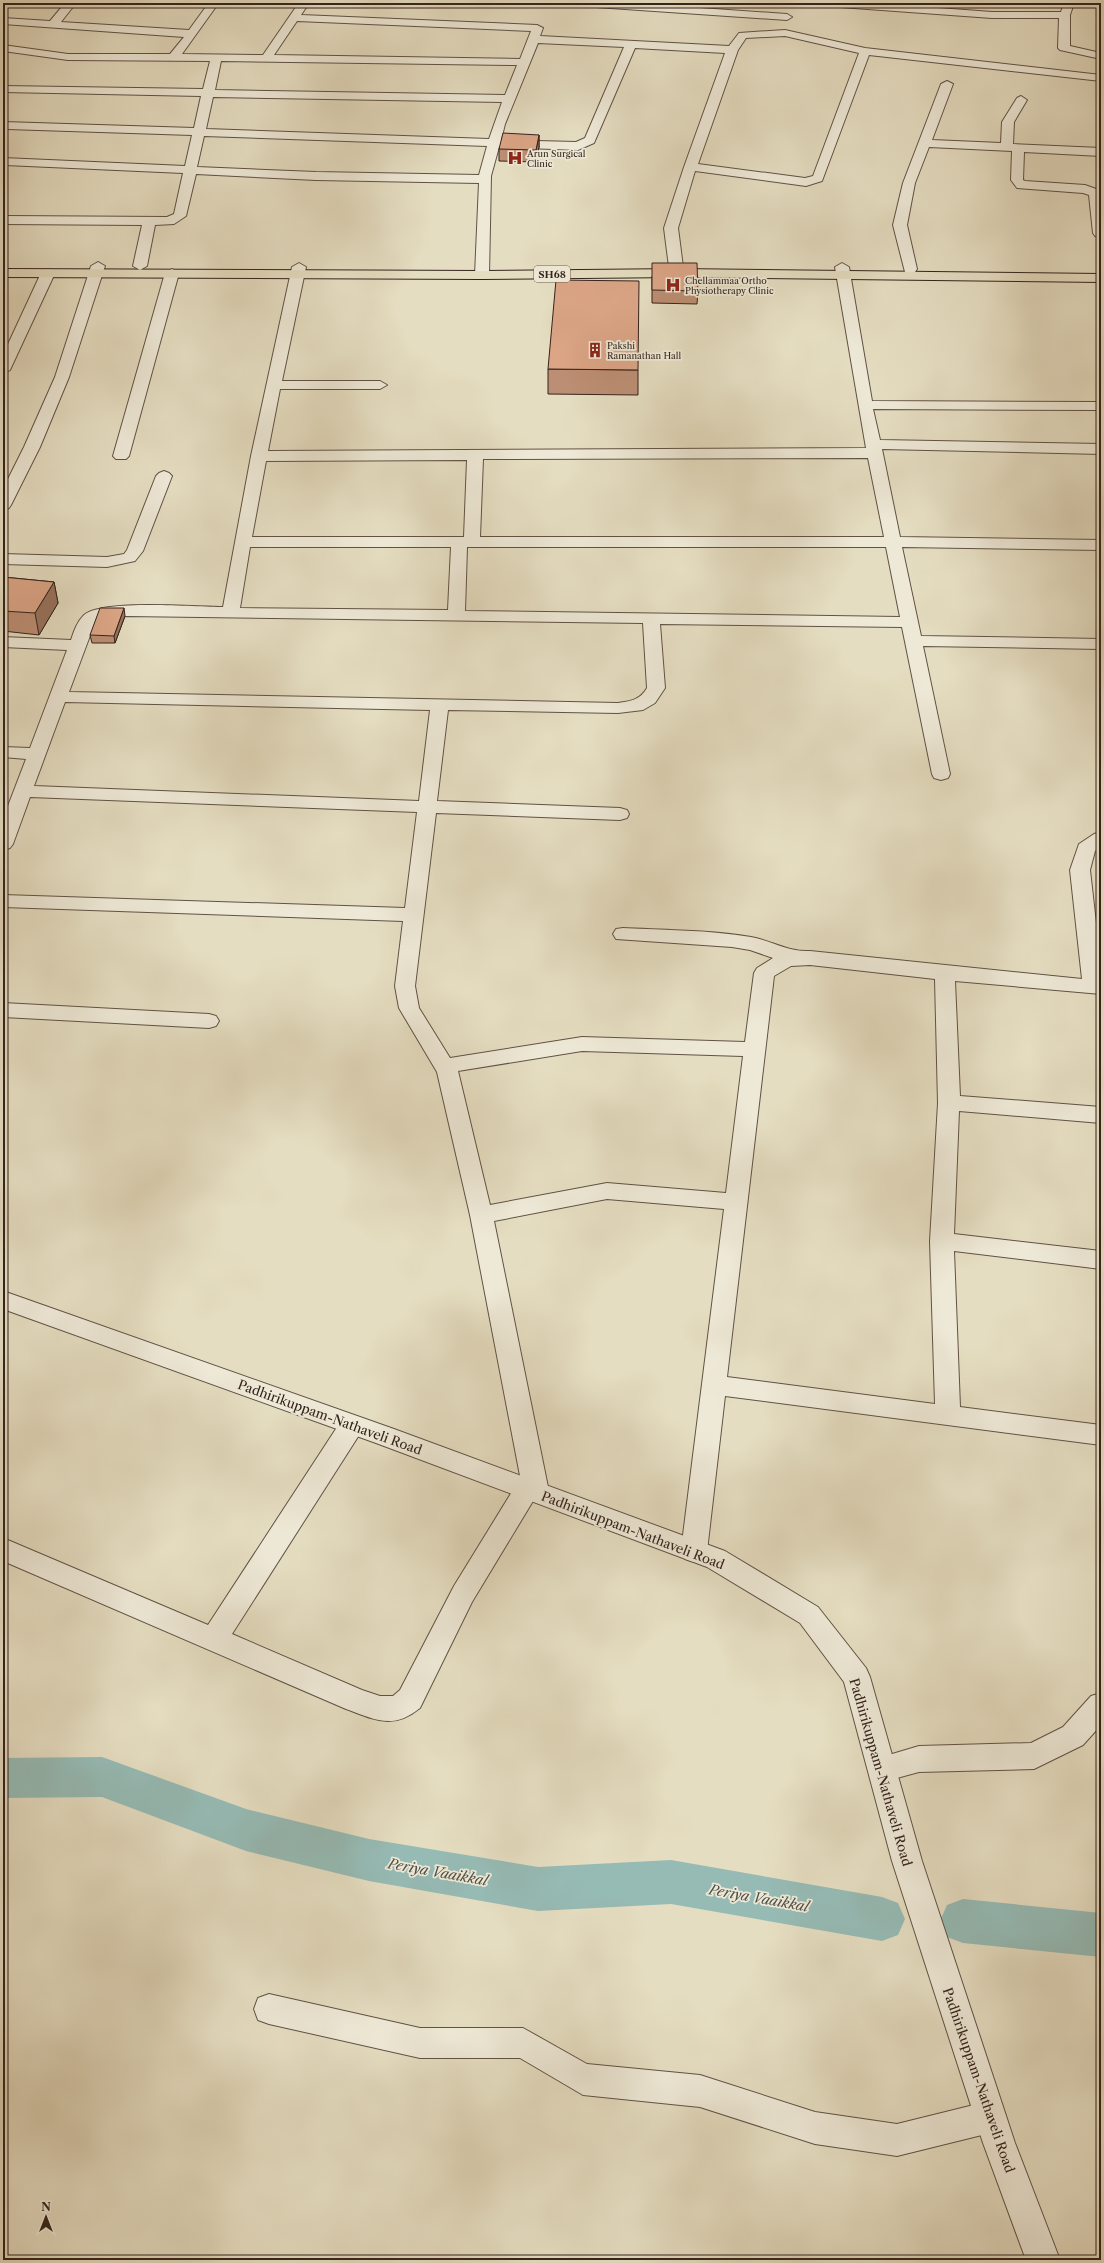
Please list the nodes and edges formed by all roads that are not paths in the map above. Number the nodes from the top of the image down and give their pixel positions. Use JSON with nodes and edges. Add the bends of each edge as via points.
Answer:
{"nodes":[{"id":1,"x":72,"y":3,"type":"edge"},
{"id":2,"x":207,"y":3,"type":"edge"},
{"id":3,"x":304,"y":3,"type":"edge"},
{"id":4,"x":581,"y":3,"type":"edge"},
{"id":5,"x":792,"y":3,"type":"edge"},
{"id":6,"x":826,"y":3,"type":"edge"},
{"id":7,"x":1068,"y":3,"type":"edge"},
{"id":8,"x":1066,"y":15,"type":"junction"},
{"id":9,"x":787,"y":17,"type":"junction"},
{"id":10,"x":294,"y":18,"type":"junction"},
{"id":11,"x":3,"y":22,"type":"edge"},
{"id":12,"x":52,"y":25,"type":"junction"},
{"id":13,"x":785,"y":33,"type":"junction"},
{"id":14,"x":192,"y":34,"type":"junction"},
{"id":15,"x":534,"y":39,"type":"junction"},
{"id":16,"x":631,"y":43,"type":"junction"},
{"id":17,"x":3,"y":48,"type":"edge"},
{"id":18,"x":732,"y":50,"type":"junction"},
{"id":19,"x":865,"y":52,"type":"junction"},
{"id":20,"x":1101,"y":56,"type":"edge"},
{"id":21,"x":216,"y":58,"type":"junction"},
{"id":22,"x":266,"y":58,"type":"junction"},
{"id":23,"x":172,"y":59,"type":"junction"},
{"id":24,"x":523,"y":62,"type":"junction"},
{"id":25,"x":1101,"y":78,"type":"edge"},
{"id":26,"x":947,"y":84,"type":"dead end"},
{"id":27,"x":3,"y":89,"type":"edge"},
{"id":28,"x":208,"y":94,"type":"junction"},
{"id":29,"x":508,"y":99,"type":"junction"},
{"id":30,"x":1021,"y":100,"type":"dead end"},
{"id":31,"x":7,"y":125,"type":"dead end"},
{"id":32,"x":199,"y":133,"type":"junction"},
{"id":33,"x":495,"y":143,"type":"junction"},
{"id":34,"x":924,"y":143,"type":"junction"},
{"id":35,"x":1013,"y":148,"type":"junction"},
{"id":36,"x":1101,"y":152,"type":"edge"},
{"id":37,"x":5,"y":161,"type":"dead end"},
{"id":38,"x":690,"y":167,"type":"junction"},
{"id":39,"x":191,"y":171,"type":"junction"},
{"id":40,"x":485,"y":179,"type":"junction"},
{"id":41,"x":3,"y":220,"type":"edge"},
{"id":42,"x":149,"y":221,"type":"junction"},
{"id":43,"x":1100,"y":233,"type":"dead end"},
{"id":44,"x":140,"y":266,"type":"junction"},
{"id":45,"x":3,"y":267,"type":"edge"},
{"id":46,"x":676,"y":267,"type":"junction"},
{"id":47,"x":910,"y":269,"type":"junction"},
{"id":48,"x":97,"y":270,"type":"junction"},
{"id":49,"x":843,"y":270,"type":"junction"},
{"id":50,"x":42,"y":271,"type":"junction"},
{"id":51,"x":298,"y":271,"type":"junction"},
{"id":52,"x":1101,"y":271,"type":"edge"},
{"id":53,"x":483,"y":272,"type":"junction"},
{"id":54,"x":3,"y":273,"type":"edge"},
{"id":55,"x":172,"y":273,"type":"junction"},
{"id":56,"x":1101,"y":278,"type":"edge"},
{"id":57,"x":3,"y":370,"type":"edge"},
{"id":58,"x":274,"y":385,"type":"junction"},
{"id":59,"x":380,"y":385,"type":"dead end"},
{"id":60,"x":865,"y":405,"type":"junction"},
{"id":61,"x":1101,"y":406,"type":"edge"},
{"id":62,"x":874,"y":449,"type":"junction"},
{"id":63,"x":1101,"y":450,"type":"edge"},
{"id":64,"x":475,"y":455,"type":"junction"},
{"id":65,"x":121,"y":456,"type":"dead end"},
{"id":66,"x":259,"y":456,"type":"junction"},
{"id":67,"x":164,"y":476,"type":"dead end"},
{"id":68,"x":3,"y":505,"type":"edge"},
{"id":69,"x":243,"y":542,"type":"junction"},
{"id":70,"x":465,"y":542,"type":"junction"},
{"id":71,"x":894,"y":542,"type":"junction"},
{"id":72,"x":1101,"y":545,"type":"edge"},
{"id":73,"x":3,"y":559,"type":"edge"},
{"id":74,"x":230,"y":614,"type":"junction"},
{"id":75,"x":456,"y":617,"type":"junction"},
{"id":76,"x":651,"y":620,"type":"junction"},
{"id":77,"x":911,"y":622,"type":"junction"},
{"id":78,"x":915,"y":641,"type":"junction"},
{"id":79,"x":3,"y":642,"type":"edge"},
{"id":80,"x":1101,"y":644,"type":"edge"},
{"id":81,"x":78,"y":645,"type":"junction"},
{"id":82,"x":58,"y":697,"type":"junction"},
{"id":83,"x":440,"y":704,"type":"junction"},
{"id":84,"x":3,"y":752,"type":"edge"},
{"id":85,"x":37,"y":754,"type":"junction"},
{"id":86,"x":941,"y":774,"type":"dead end"},
{"id":87,"x":23,"y":792,"type":"junction"},
{"id":88,"x":428,"y":806,"type":"junction"},
{"id":89,"x":620,"y":814,"type":"dead end"},
{"id":90,"x":1101,"y":838,"type":"edge"},
{"id":91,"x":3,"y":844,"type":"edge"},
{"id":92,"x":3,"y":901,"type":"edge"},
{"id":93,"x":415,"y":915,"type":"junction"},
{"id":94,"x":623,"y":934,"type":"dead end"},
{"id":95,"x":793,"y":958,"type":"junction"},
{"id":96,"x":945,"y":973,"type":"junction"},
{"id":97,"x":1097,"y":986,"type":"edge"},
{"id":98,"x":3,"y":1010,"type":"edge"},
{"id":99,"x":209,"y":1021,"type":"dead end"},
{"id":100,"x":755,"y":1049,"type":"junction"},
{"id":101,"x":444,"y":1066,"type":"junction"},
{"id":102,"x":949,"y":1103,"type":"junction"},
{"id":103,"x":1101,"y":1115,"type":"edge"},
{"id":104,"x":736,"y":1202,"type":"junction"},
{"id":105,"x":481,"y":1215,"type":"junction"},
{"id":106,"x":942,"y":1241,"type":"junction"},
{"id":107,"x":1101,"y":1260,"type":"edge"},
{"id":108,"x":3,"y":1300,"type":"edge"},
{"id":109,"x":714,"y":1385,"type":"junction"},
{"id":110,"x":948,"y":1416,"type":"junction"},
{"id":111,"x":352,"y":1425,"type":"junction"},
{"id":112,"x":1101,"y":1434,"type":"edge"},
{"id":113,"x":531,"y":1490,"type":"junction"},
{"id":114,"x":3,"y":1549,"type":"edge"},
{"id":115,"x":694,"y":1551,"type":"junction"},
{"id":116,"x":214,"y":1639,"type":"junction"},
{"id":117,"x":1101,"y":1705,"type":"edge"},
{"id":118,"x":882,"y":1769,"type":"junction"},
{"id":119,"x":269,"y":2008,"type":"dead end"},
{"id":120,"x":990,"y":2116,"type":"junction"},
{"id":121,"x":1043,"y":2260,"type":"edge"}],
"edges":[{"from":1,"to":12,"type":"street"},
{"from":2,"to":14,"type":"street","via":[[210,8]]},
{"from":3,"to":10,"type":"street"},
{"from":4,"to":9,"type":"street"},
{"from":5,"to":9,"type":"street"},
{"from":6,"to":8,"type":"street","via":[[985,14]]},
{"from":7,"to":8,"type":"street"},
{"from":8,"to":20,"type":"street","via":[[1064,48],[1071,52]]},
{"from":9,"to":13,"type":"street"},
{"from":10,"to":15,"type":"street","via":[[537,28]]},
{"from":10,"to":22,"type":"street"},
{"from":11,"to":12,"type":"street"},
{"from":12,"to":14,"type":"street"},
{"from":13,"to":18,"type":"street","via":[[744,35]]},
{"from":13,"to":19,"type":"street"},
{"from":14,"to":23,"type":"street"},
{"from":15,"to":16,"type":"street"},
{"from":15,"to":24,"type":"street"},
{"from":16,"to":18,"type":"street"},
{"from":16,"to":33,"type":"street","via":[[587,143],[569,146]]},
{"from":17,"to":23,"type":"street","via":[[51,56]]},
{"from":18,"to":38,"type":"street"},
{"from":19,"to":25,"type":"street"},
{"from":19,"to":38,"type":"street","via":[[818,178],[806,182]]},
{"from":21,"to":22,"type":"street"},
{"from":21,"to":23,"type":"street"},
{"from":21,"to":28,"type":"street"},
{"from":22,"to":24,"type":"street"},
{"from":24,"to":29,"type":"street"},
{"from":26,"to":34,"type":"street"},
{"from":27,"to":28,"type":"street"},
{"from":28,"to":29,"type":"street"},
{"from":28,"to":32,"type":"street"},
{"from":29,"to":33,"type":"street"},
{"from":30,"to":35,"type":"street","via":[[1008,122]]},
{"from":31,"to":32,"type":"street"},
{"from":32,"to":33,"type":"street"},
{"from":32,"to":39,"type":"street"},
{"from":33,"to":40,"type":"street"},
{"from":34,"to":35,"type":"street"},
{"from":34,"to":47,"type":"street","via":[[909,183],[900,225]]},
{"from":35,"to":36,"type":"street"},
{"from":35,"to":43,"type":"street","via":[[1018,183],[1092,190],[1096,198]]},
{"from":37,"to":39,"type":"street"},
{"from":38,"to":46,"type":"street","via":[[671,228]]},
{"from":39,"to":40,"type":"street"},
{"from":39,"to":42,"type":"street","via":[[180,216],[169,221]]},
{"from":40,"to":53,"type":"street"},
{"from":41,"to":42,"type":"street"},
{"from":42,"to":44,"type":"street"},
{"from":44,"to":48,"type":"main road","number":"SH68"},
{"from":44,"to":51,"type":"main road","number":"SH68"},
{"from":45,"to":50,"type":"main road","number":"SH68"},
{"from":46,"to":49,"type":"main road","number":"SH68"},
{"from":46,"to":53,"type":"main road","number":"SH68"},
{"from":47,"to":49,"type":"main road","number":"SH68"},
{"from":47,"to":52,"type":"main road","number":"SH68"},
{"from":48,"to":50,"type":"main road","number":"SH68"},
{"from":48,"to":55,"type":"main road","number":"SH68"},
{"from":48,"to":68,"type":"street","via":[[62,376],[32,447]]},
{"from":49,"to":53,"type":"main road","number":"SH68","via":[[679,273]]},
{"from":49,"to":56,"type":"main road","number":"SH68"},
{"from":49,"to":60,"type":"street"},
{"from":50,"to":54,"type":"main road","number":"SH68"},
{"from":50,"to":57,"type":"street"},
{"from":51,"to":53,"type":"main road","number":"SH68"},
{"from":51,"to":55,"type":"main road","number":"SH68"},
{"from":51,"to":58,"type":"street"},
{"from":55,"to":65,"type":"street"},
{"from":58,"to":59,"type":"street"},
{"from":58,"to":66,"type":"street"},
{"from":60,"to":61,"type":"street"},
{"from":60,"to":62,"type":"street"},
{"from":62,"to":63,"type":"street"},
{"from":62,"to":64,"type":"street"},
{"from":62,"to":71,"type":"street"},
{"from":64,"to":66,"type":"street"},
{"from":64,"to":70,"type":"street"},
{"from":66,"to":69,"type":"street"},
{"from":67,"to":73,"type":"street","via":[[135,551],[129,558],[107,562]]},
{"from":69,"to":70,"type":"street"},
{"from":69,"to":74,"type":"street"},
{"from":70,"to":71,"type":"street"},
{"from":70,"to":75,"type":"street"},
{"from":71,"to":72,"type":"street"},
{"from":71,"to":77,"type":"street"},
{"from":74,"to":75,"type":"street"},
{"from":74,"to":81,"type":"street","via":[[127,611],[99,613],[86,623]]},
{"from":75,"to":76,"type":"street"},
{"from":76,"to":77,"type":"street"},
{"from":76,"to":83,"type":"street","via":[[656,688],[649,699],[637,706],[618,708]]},
{"from":77,"to":78,"type":"street"},
{"from":78,"to":80,"type":"street"},
{"from":78,"to":86,"type":"street"},
{"from":79,"to":81,"type":"street"},
{"from":81,"to":82,"type":"street"},
{"from":82,"to":83,"type":"street"},
{"from":82,"to":85,"type":"street"},
{"from":83,"to":88,"type":"street"},
{"from":84,"to":85,"type":"street"},
{"from":85,"to":87,"type":"street"},
{"from":87,"to":88,"type":"street"},
{"from":87,"to":91,"type":"street"},
{"from":88,"to":89,"type":"street"},
{"from":88,"to":93,"type":"street"},
{"from":90,"to":97,"type":"street","via":[[1086,848],[1080,870]]},
{"from":92,"to":93,"type":"street"},
{"from":93,"to":101,"type":"street","via":[[407,997]]},
{"from":94,"to":95,"type":"street","via":[[732,940],[753,944]]},
{"from":95,"to":96,"type":"street"},
{"from":95,"to":100,"type":"street","via":[[776,964],[764,973]]},
{"from":96,"to":97,"type":"street"},
{"from":96,"to":102,"type":"street"},
{"from":98,"to":99,"type":"street"},
{"from":100,"to":101,"type":"street","via":[[582,1044]]},
{"from":100,"to":104,"type":"street"},
{"from":101,"to":105,"type":"street","via":[[448,1072]]},
{"from":102,"to":103,"type":"street"},
{"from":102,"to":106,"type":"street"},
{"from":104,"to":105,"type":"street","via":[[607,1191]]},
{"from":104,"to":109,"type":"street"},
{"from":105,"to":113,"type":"street"},
{"from":106,"to":107,"type":"street"},
{"from":106,"to":110,"type":"street"},
{"from":108,"to":111,"type":"street","name":"Padhirikuppam-Nathaveli Road"},
{"from":109,"to":110,"type":"street"},
{"from":109,"to":115,"type":"street"},
{"from":110,"to":112,"type":"street"},
{"from":111,"to":113,"type":"street","name":"Padhirikuppam-Nathaveli Road"},
{"from":111,"to":116,"type":"street"},
{"from":113,"to":115,"type":"street","name":"Padhirikuppam-Nathaveli Road"},
{"from":113,"to":116,"type":"street","via":[[463,1594],[410,1699],[398,1709],[380,1708],[356,1700]]},
{"from":114,"to":116,"type":"street"},
{"from":115,"to":118,"type":"street","name":"Padhirikuppam-Nathaveli Road","via":[[716,1559],[809,1615],[856,1677]]},
{"from":117,"to":118,"type":"street","via":[[1073,1736],[1034,1756],[919,1760]]},
{"from":118,"to":120,"type":"street","name":"Padhirikuppam-Nathaveli Road","via":[[907,1861]]},
{"from":119,"to":120,"type":"street","via":[[420,2043],[523,2043],[583,2079],[700,2091],[815,2128],[897,2140]]},
{"from":120,"to":121,"type":"street","name":"Padhirikuppam-Nathaveli Road"}]}
